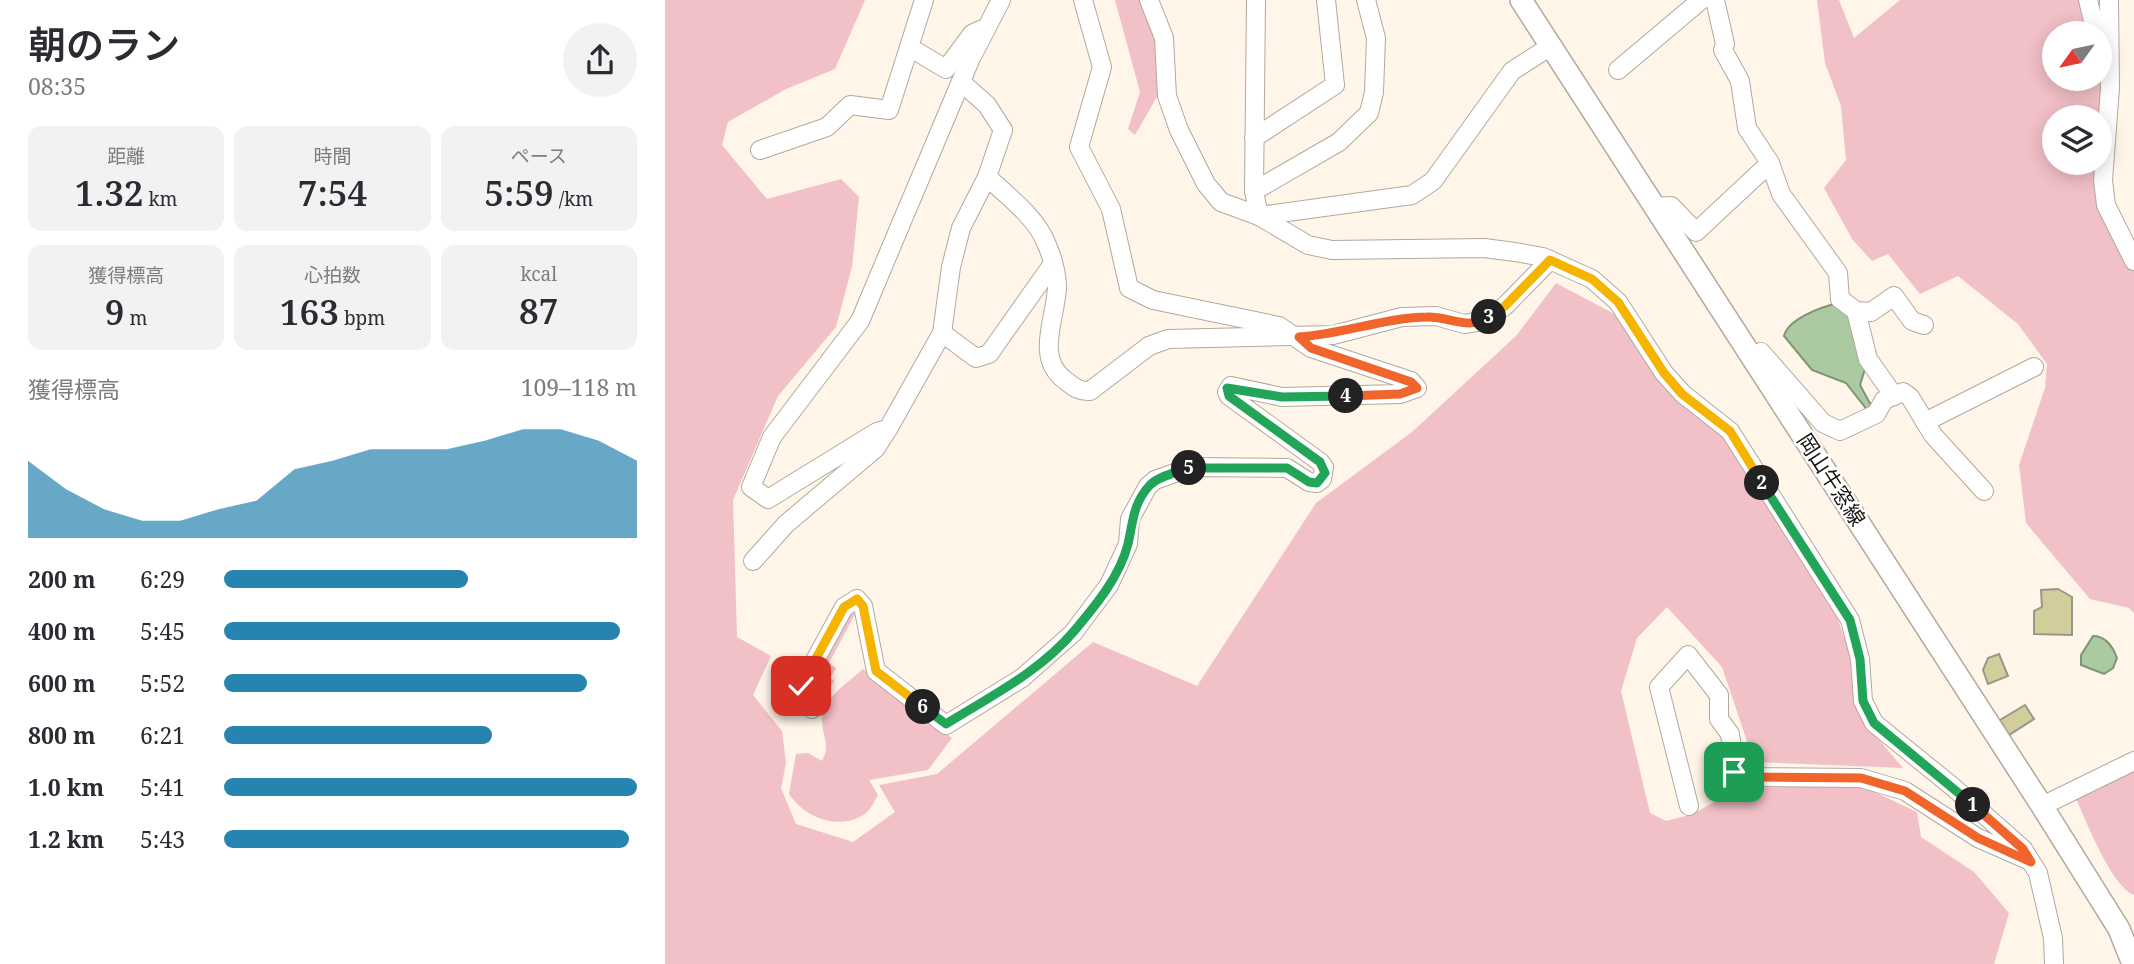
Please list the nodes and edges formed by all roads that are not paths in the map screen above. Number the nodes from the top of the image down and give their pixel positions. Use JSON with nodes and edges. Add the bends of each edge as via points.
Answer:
{"nodes":[{"id":1,"x":924,"y":0,"type":"edge"},
{"id":2,"x":1001,"y":0,"type":"edge"},
{"id":3,"x":1083,"y":0,"type":"edge"},
{"id":4,"x":1149,"y":0,"type":"edge"},
{"id":5,"x":1256,"y":0,"type":"edge"},
{"id":6,"x":1327,"y":0,"type":"edge"},
{"id":7,"x":1366,"y":0,"type":"edge"},
{"id":8,"x":1701,"y":0,"type":"edge"},
{"id":9,"x":1715,"y":0,"type":"edge"},
{"id":10,"x":2088,"y":0,"type":"edge"},
{"id":11,"x":2109,"y":0,"type":"edge"},
{"id":12,"x":1526,"y":2,"type":"edge"},
{"id":13,"x":2093,"y":21,"type":"edge"},
{"id":14,"x":2109,"y":21,"type":"edge"},
{"id":15,"x":986,"y":27,"type":"junction"},
{"id":16,"x":1551,"y":46,"type":"junction"},
{"id":17,"x":909,"y":47,"type":"junction"},
{"id":18,"x":1618,"y":70,"type":"dead end"},
{"id":19,"x":961,"y":82,"type":"junction"},
{"id":20,"x":2110,"y":91,"type":"edge"},
{"id":21,"x":1255,"y":138,"type":"junction"},
{"id":22,"x":760,"y":150,"type":"dead end"},
{"id":23,"x":1770,"y":163,"type":"junction"},
{"id":24,"x":988,"y":177,"type":"junction"},
{"id":25,"x":1254,"y":191,"type":"junction"},
{"id":26,"x":1653,"y":207,"type":"junction"},
{"id":27,"x":1259,"y":216,"type":"junction"},
{"id":28,"x":1550,"y":260,"type":"junction"},
{"id":29,"x":2134,"y":261,"type":"edge"},
{"id":30,"x":1052,"y":265,"type":"junction"},
{"id":31,"x":1856,"y":311,"type":"junction"},
{"id":32,"x":1924,"y":326,"type":"dead end"},
{"id":33,"x":942,"y":333,"type":"junction"},
{"id":34,"x":1299,"y":337,"type":"junction"},
{"id":35,"x":1751,"y":357,"type":"junction"},
{"id":36,"x":2034,"y":367,"type":"dead end"},
{"id":37,"x":1894,"y":396,"type":"junction"},
{"id":38,"x":1925,"y":422,"type":"junction"},
{"id":39,"x":888,"y":429,"type":"junction"},
{"id":40,"x":1984,"y":491,"type":"dead end"},
{"id":41,"x":753,"y":561,"type":"dead end"},
{"id":42,"x":812,"y":709,"type":"dead end"},
{"id":43,"x":2134,"y":761,"type":"edge"},
{"id":44,"x":1689,"y":806,"type":"dead end"},
{"id":45,"x":2042,"y":806,"type":"junction"},
{"id":46,"x":2031,"y":862,"type":"junction"},
{"id":47,"x":2054,"y":964,"type":"edge"},
{"id":48,"x":2133,"y":964,"type":"edge"}],
"edges":[{"from":1,"to":17,"type":"street"},
{"from":2,"to":15,"type":"street"},
{"from":3,"to":34,"type":"street","via":[[1102,68],[1079,147],[1111,209],[1129,288],[1153,300],[1279,326]]},
{"from":4,"to":27,"type":"street","via":[[1164,38],[1167,96],[1206,184],[1221,202]]},
{"from":5,"to":21,"type":"street"},
{"from":6,"to":21,"type":"street","via":[[1335,85]]},
{"from":7,"to":25,"type":"street","via":[[1376,38],[1369,113],[1339,142]]},
{"from":8,"to":18,"type":"street"},
{"from":9,"to":23,"type":"street","via":[[1723,50],[1740,81],[1747,128]]},
{"from":10,"to":13,"type":"street"},
{"from":11,"to":14,"type":"street"},
{"from":12,"to":16,"type":"main road","name":"岡山牛窓線"},
{"from":15,"to":17,"type":"street","via":[[972,34],[946,69]]},
{"from":15,"to":19,"type":"street"},
{"from":16,"to":26,"type":"main road","name":"岡山牛窓線"},
{"from":16,"to":27,"type":"street","via":[[1512,71],[1433,181],[1412,195]]},
{"from":17,"to":22,"type":"street","via":[[889,110],[850,106],[827,127]]},
{"from":19,"to":24,"type":"street","via":[[987,105],[1003,130]]},
{"from":19,"to":39,"type":"street","via":[[860,321],[772,437],[751,487],[768,499]]},
{"from":20,"to":29,"type":"street","via":[[2103,180],[2106,205]]},
{"from":21,"to":25,"type":"street"},
{"from":23,"to":26,"type":"street","via":[[1696,232],[1671,206]]},
{"from":23,"to":31,"type":"street","via":[[1781,194],[1838,273],[1840,299]]},
{"from":24,"to":30,"type":"street","via":[[1037,226]]},
{"from":24,"to":33,"type":"street","via":[[961,228]]},
{"from":25,"to":27,"type":"street"},
{"from":26,"to":35,"type":"main road","name":"岡山牛窓線"},
{"from":27,"to":28,"type":"street","via":[[1308,245],[1332,250],[1484,248]]},
{"from":28,"to":34,"type":"street","via":[[1505,306],[1483,321],[1464,324],[1436,316],[1402,317],[1333,335]]},
{"from":28,"to":46,"type":"street","via":[[1592,279],[1618,302],[1682,394],[1730,431],[1850,620],[1860,659],[1863,701],[1874,723],[1953,787],[2023,849]]},
{"from":30,"to":33,"type":"street","via":[[989,354],[976,358]]},
{"from":30,"to":34,"type":"street","via":[[1057,285],[1050,361],[1056,374],[1082,392],[1090,391],[1149,346],[1168,339],[1198,335]]},
{"from":31,"to":32,"type":"street","via":[[1871,312],[1894,296],[1912,321]]},
{"from":31,"to":37,"type":"street","via":[[1868,359]]},
{"from":33,"to":39,"type":"street"},
{"from":34,"to":42,"type":"street","via":[[1311,348],[1417,388],[1400,394],[1282,397],[1231,386],[1229,396],[1320,462],[1325,473],[1322,479],[1309,482],[1287,468],[1192,467],[1155,480],[1130,519],[1128,544],[1109,585],[1073,632],[1023,678],[946,724],[876,671],[863,606],[857,599],[844,607],[801,686]]},
{"from":35,"to":37,"type":"street","via":[[1762,352],[1823,423],[1840,431],[1876,414],[1885,400]]},
{"from":35,"to":45,"type":"main road","name":"岡山牛窓線"},
{"from":36,"to":38,"type":"street"},
{"from":37,"to":38,"type":"street","via":[[1903,392],[1910,397]]},
{"from":38,"to":40,"type":"street"},
{"from":39,"to":41,"type":"street","via":[[876,448],[786,524]]},
{"from":43,"to":45,"type":"street"},
{"from":44,"to":46,"type":"street","via":[[1658,687],[1688,655],[1719,695],[1720,719],[1730,734],[1734,772],[1762,777],[1861,778],[1905,791],[1978,838]]},
{"from":45,"to":48,"type":"main road","name":"岡山牛窓線","via":[[2119,929]]},
{"from":46,"to":47,"type":"street","via":[[2046,908]]}]}
